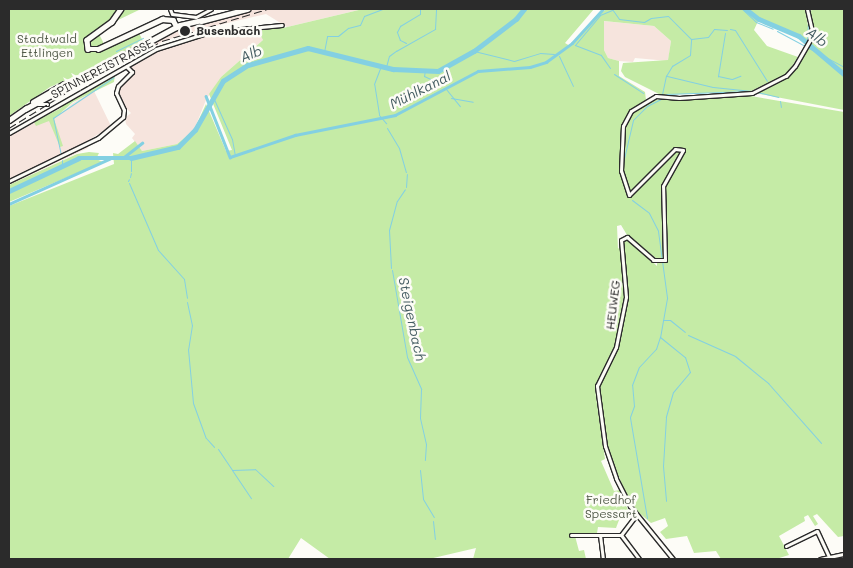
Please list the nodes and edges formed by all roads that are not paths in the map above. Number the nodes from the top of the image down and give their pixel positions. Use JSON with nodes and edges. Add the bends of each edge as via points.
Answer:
{"nodes":[{"id":1,"x":121,"y":9,"type":"edge"},
{"id":2,"x":170,"y":9,"type":"edge"},
{"id":3,"x":212,"y":9,"type":"edge"},
{"id":4,"x":244,"y":9,"type":"edge"},
{"id":5,"x":807,"y":9,"type":"edge"},
{"id":6,"x":172,"y":14,"type":"junction"},
{"id":7,"x":170,"y":20,"type":"junction"},
{"id":8,"x":282,"y":25,"type":"dead end"},
{"id":9,"x":177,"y":27,"type":"junction"},
{"id":10,"x":169,"y":31,"type":"junction"},
{"id":11,"x":126,"y":66,"type":"junction"},
{"id":12,"x":46,"y":101,"type":"junction"},
{"id":13,"x":54,"y":106,"type":"junction"},
{"id":14,"x":25,"y":109,"type":"junction"},
{"id":15,"x":45,"y":112,"type":"junction"},
{"id":16,"x":9,"y":120,"type":"edge"},
{"id":17,"x":9,"y":133,"type":"edge"},
{"id":18,"x":9,"y":180,"type":"edge"},
{"id":19,"x":636,"y":515,"type":"junction"},
{"id":20,"x":571,"y":535,"type":"dead end"},
{"id":21,"x":600,"y":535,"type":"junction"},
{"id":22,"x":621,"y":535,"type":"junction"},
{"id":23,"x":786,"y":546,"type":"dead end"},
{"id":24,"x":844,"y":554,"type":"edge"},
{"id":25,"x":829,"y":556,"type":"junction"},
{"id":26,"x":603,"y":559,"type":"edge"},
{"id":27,"x":639,"y":559,"type":"edge"},
{"id":28,"x":673,"y":559,"type":"edge"},
{"id":29,"x":820,"y":559,"type":"edge"}],
"edges":[{"from":1,"to":7,"type":"main road","via":[[112,22],[87,40],[88,49],[95,50],[144,26]]},
{"from":2,"to":6,"type":"street"},
{"from":3,"to":6,"type":"street","via":[[196,17]]},
{"from":4,"to":9,"type":"main road"},
{"from":5,"to":19,"type":"street","name":"HEUWEG","via":[[813,32],[790,73],[752,93],[649,99],[628,116],[622,132],[620,162],[625,190],[629,195],[675,149],[682,150],[663,186],[666,256],[661,262],[651,258],[626,237],[620,241],[627,280],[621,322],[616,347],[600,375],[597,396],[605,446],[616,478]]},
{"from":6,"to":7,"type":"street"},
{"from":7,"to":9,"type":"main road"},
{"from":7,"to":10,"type":"main road"},
{"from":8,"to":11,"type":"street","name":"SPINNEREISTRASSE","via":[[210,32],[156,49]]},
{"from":9,"to":10,"type":"main road"},
{"from":10,"to":12,"type":"main road","via":[[72,82]]},
{"from":11,"to":13,"type":"street","name":"SPINNEREISTRASSE"},
{"from":11,"to":18,"type":"street","via":[[132,72],[118,86],[116,93],[124,117],[98,138]]},
{"from":12,"to":13,"type":"street","name":"SPINNEREISTRASSE"},
{"from":12,"to":14,"type":"main road"},
{"from":12,"to":14,"type":"main road"},
{"from":12,"to":15,"type":"street"},
{"from":13,"to":15,"type":"street"},
{"from":14,"to":16,"type":"main road"},
{"from":15,"to":17,"type":"street"},
{"from":19,"to":22,"type":"street"},
{"from":19,"to":28,"type":"street"},
{"from":20,"to":21,"type":"street"},
{"from":21,"to":22,"type":"street"},
{"from":21,"to":26,"type":"street"},
{"from":22,"to":27,"type":"street"},
{"from":23,"to":25,"type":"street","via":[[817,531]]},
{"from":24,"to":25,"type":"street"},
{"from":25,"to":29,"type":"street"}]}
